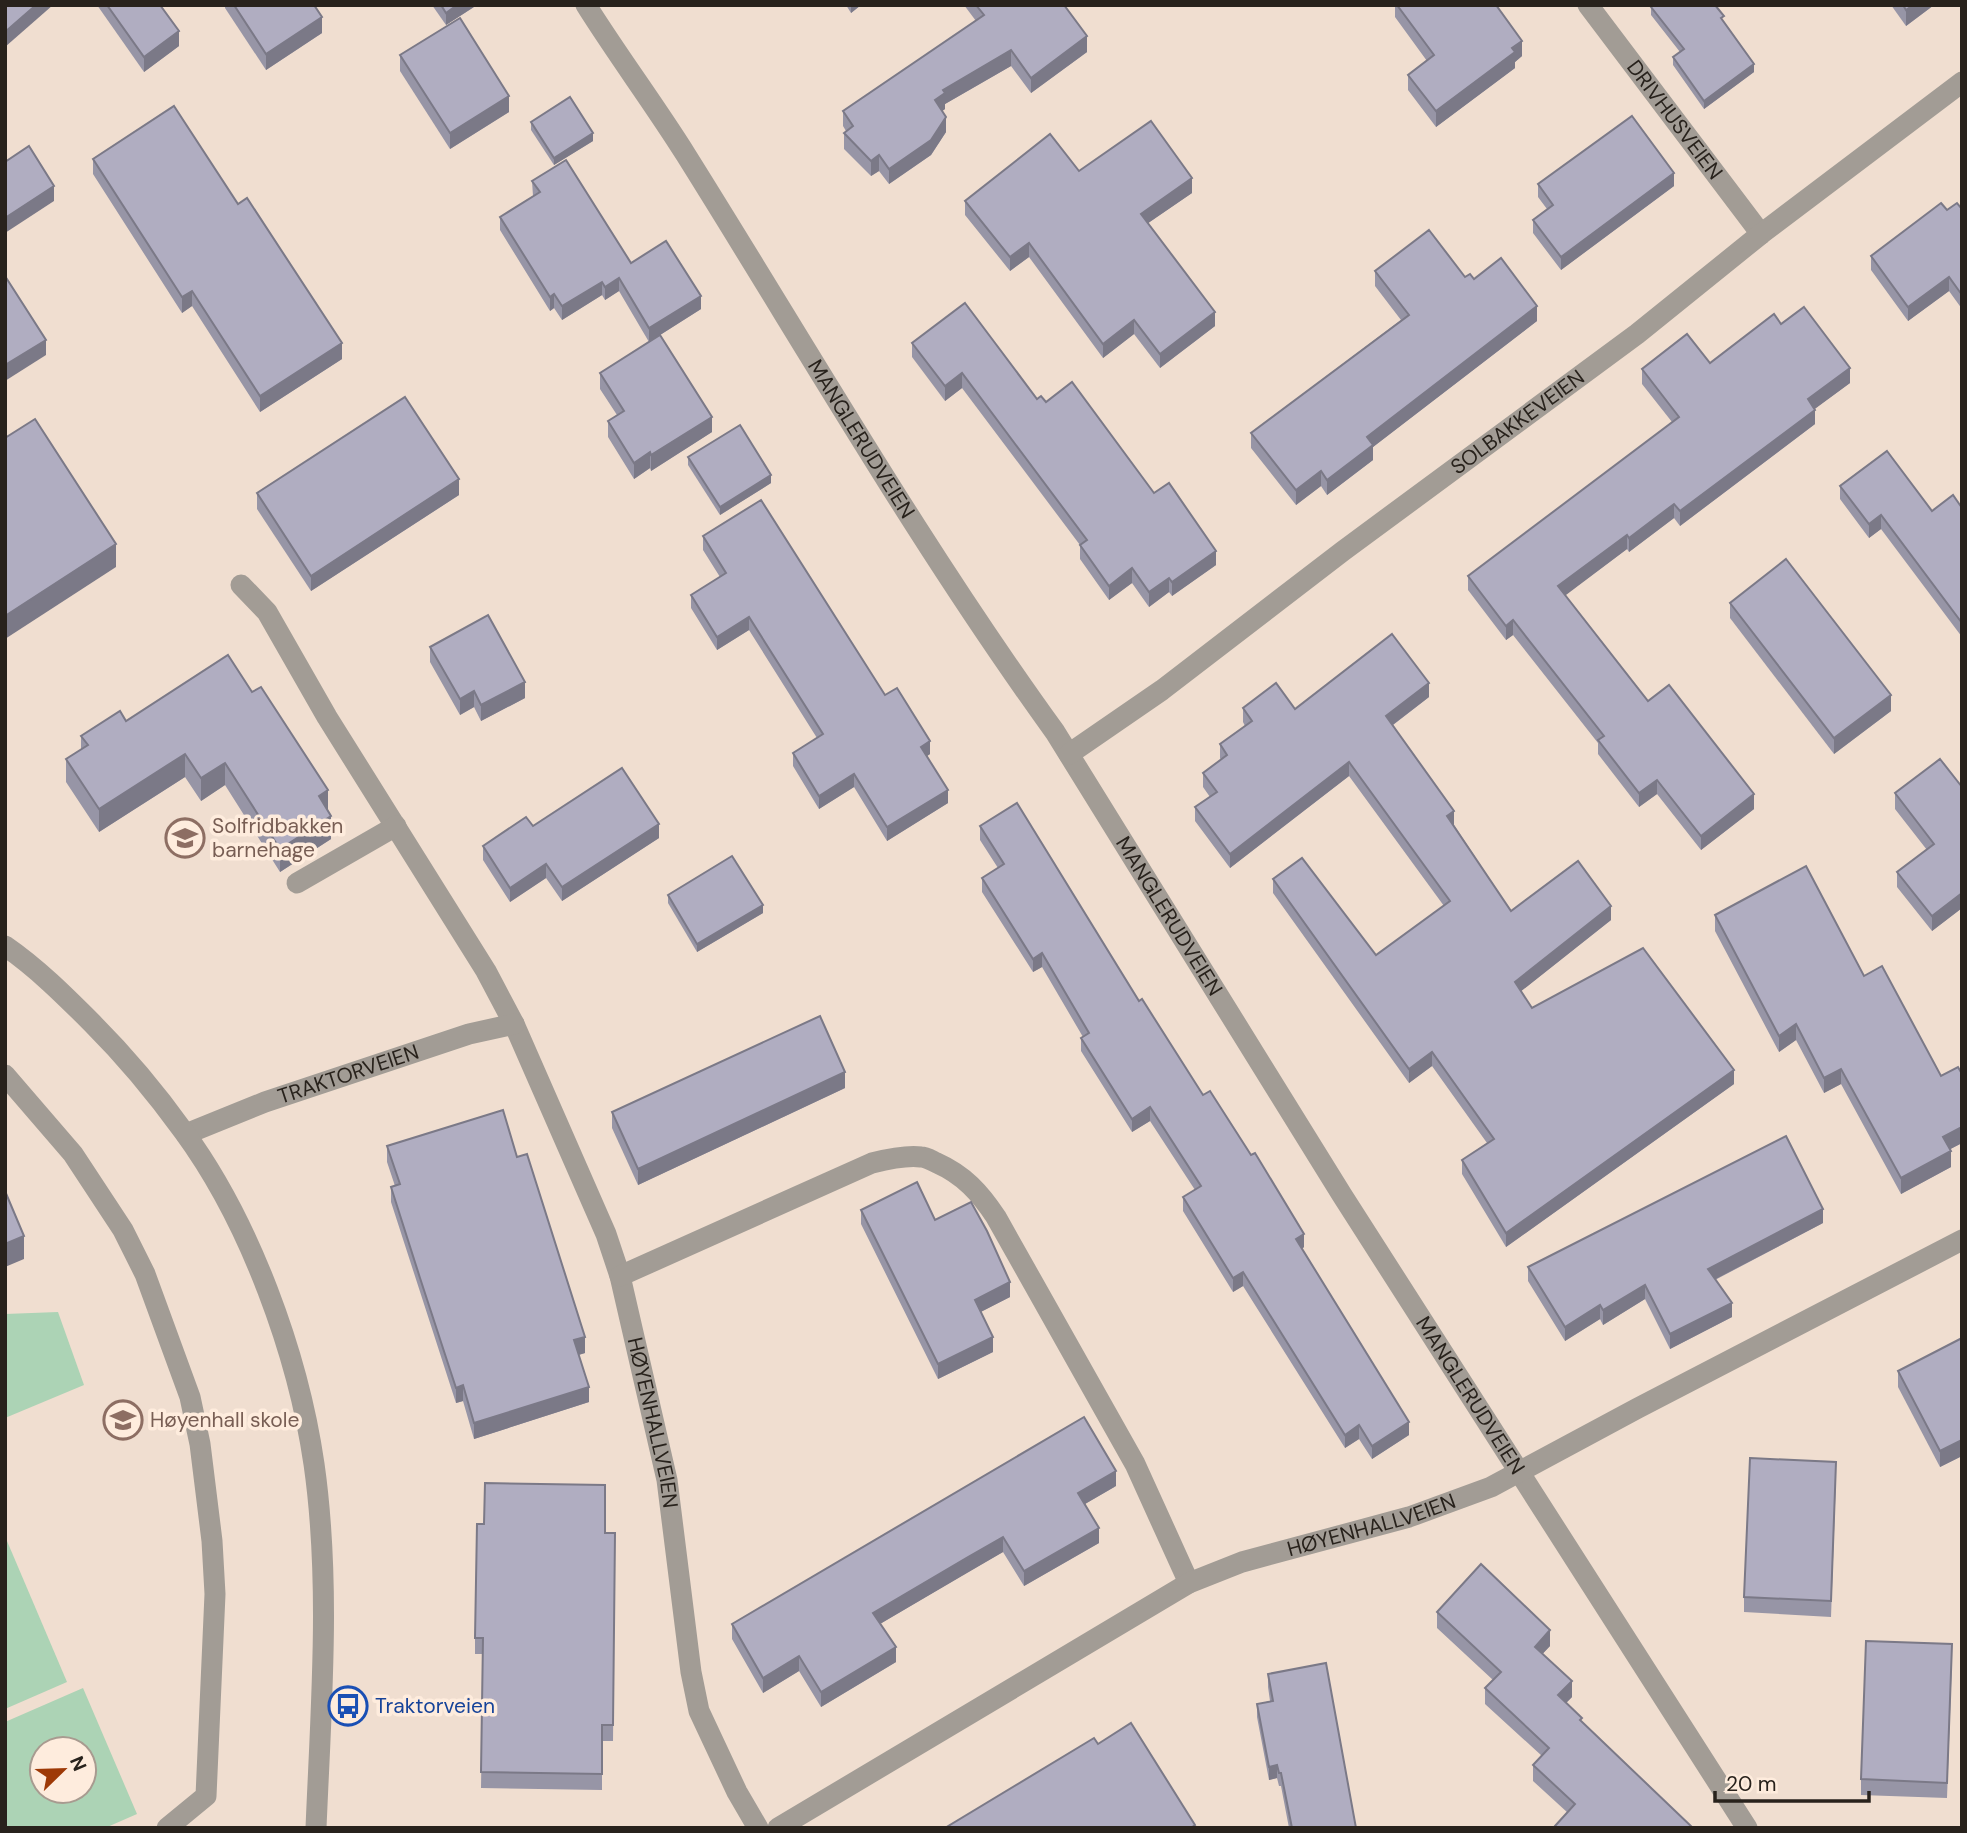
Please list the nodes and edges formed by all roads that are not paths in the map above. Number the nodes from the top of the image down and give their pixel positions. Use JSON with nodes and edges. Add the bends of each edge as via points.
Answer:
{"nodes":[{"id":1,"x":586,"y":5,"type":"edge"},
{"id":2,"x":1588,"y":5,"type":"edge"},
{"id":3,"x":1962,"y":82,"type":"edge"},
{"id":4,"x":1761,"y":234,"type":"junction"},
{"id":5,"x":241,"y":585,"type":"dead end"},
{"id":6,"x":1069,"y":754,"type":"junction"},
{"id":7,"x":396,"y":826,"type":"junction"},
{"id":8,"x":297,"y":883,"type":"dead end"},
{"id":9,"x":5,"y":946,"type":"edge"},
{"id":10,"x":514,"y":1024,"type":"junction"},
{"id":11,"x":5,"y":1074,"type":"edge"},
{"id":12,"x":186,"y":1134,"type":"junction"},
{"id":13,"x":1962,"y":1240,"type":"edge"},
{"id":14,"x":620,"y":1276,"type":"junction"},
{"id":15,"x":1520,"y":1471,"type":"junction"},
{"id":16,"x":1189,"y":1583,"type":"junction"},
{"id":17,"x":786,"y":1825,"type":"edge"},
{"id":18,"x":167,"y":1828,"type":"edge"},
{"id":19,"x":316,"y":1828,"type":"edge"},
{"id":20,"x":758,"y":1828,"type":"edge"},
{"id":21,"x":1747,"y":1828,"type":"edge"}],
"edges":[{"from":1,"to":6,"type":"street","name":"MANGLERUDVEIEN","via":[[685,153],[996,650]]},
{"from":2,"to":4,"type":"street","name":"DRIVHUSVEIEN"},
{"from":3,"to":4,"type":"street","name":"SOLBAKKEVEIEN"},
{"from":4,"to":6,"type":"street","name":"SOLBAKKEVEIEN","via":[[1616,350],[1162,690]]},
{"from":5,"to":7,"type":"street","name":"HØYENHALLVEIEN","via":[[267,612]]},
{"from":6,"to":15,"type":"street","name":"MANGLERUDVEIEN","via":[[1342,1195]]},
{"from":7,"to":8,"type":"street"},
{"from":7,"to":10,"type":"street","name":"HØYENHALLVEIEN"},
{"from":9,"to":12,"type":"street","via":[[54,985],[120,1052]]},
{"from":10,"to":12,"type":"street","name":"TRAKTORVEIEN","via":[[469,1034],[278,1098]]},
{"from":10,"to":14,"type":"street","name":"HØYENHALLVEIEN","via":[[607,1234]]},
{"from":11,"to":18,"type":"street","via":[[73,1154],[123,1230],[145,1274],[190,1398],[200,1444],[215,1594],[206,1796]]},
{"from":12,"to":19,"type":"street","via":[[232,1212],[265,1286],[304,1405],[321,1539]]},
{"from":13,"to":15,"type":"street","name":"HØYENHALLVEIEN"},
{"from":14,"to":16,"type":"street","via":[[873,1163],[923,1157],[952,1169],[982,1195],[996,1217],[1135,1464]]},
{"from":14,"to":20,"type":"street","name":"HØYENHALLVEIEN","via":[[667,1480],[699,1711]]},
{"from":15,"to":16,"type":"street","name":"HØYENHALLVEIEN","via":[[1491,1487],[1409,1517],[1242,1562]]},
{"from":15,"to":21,"type":"street","name":"MANGLERUDVEIEN"},
{"from":16,"to":17,"type":"street","name":"HØYENHALLVEIEN"}]}
